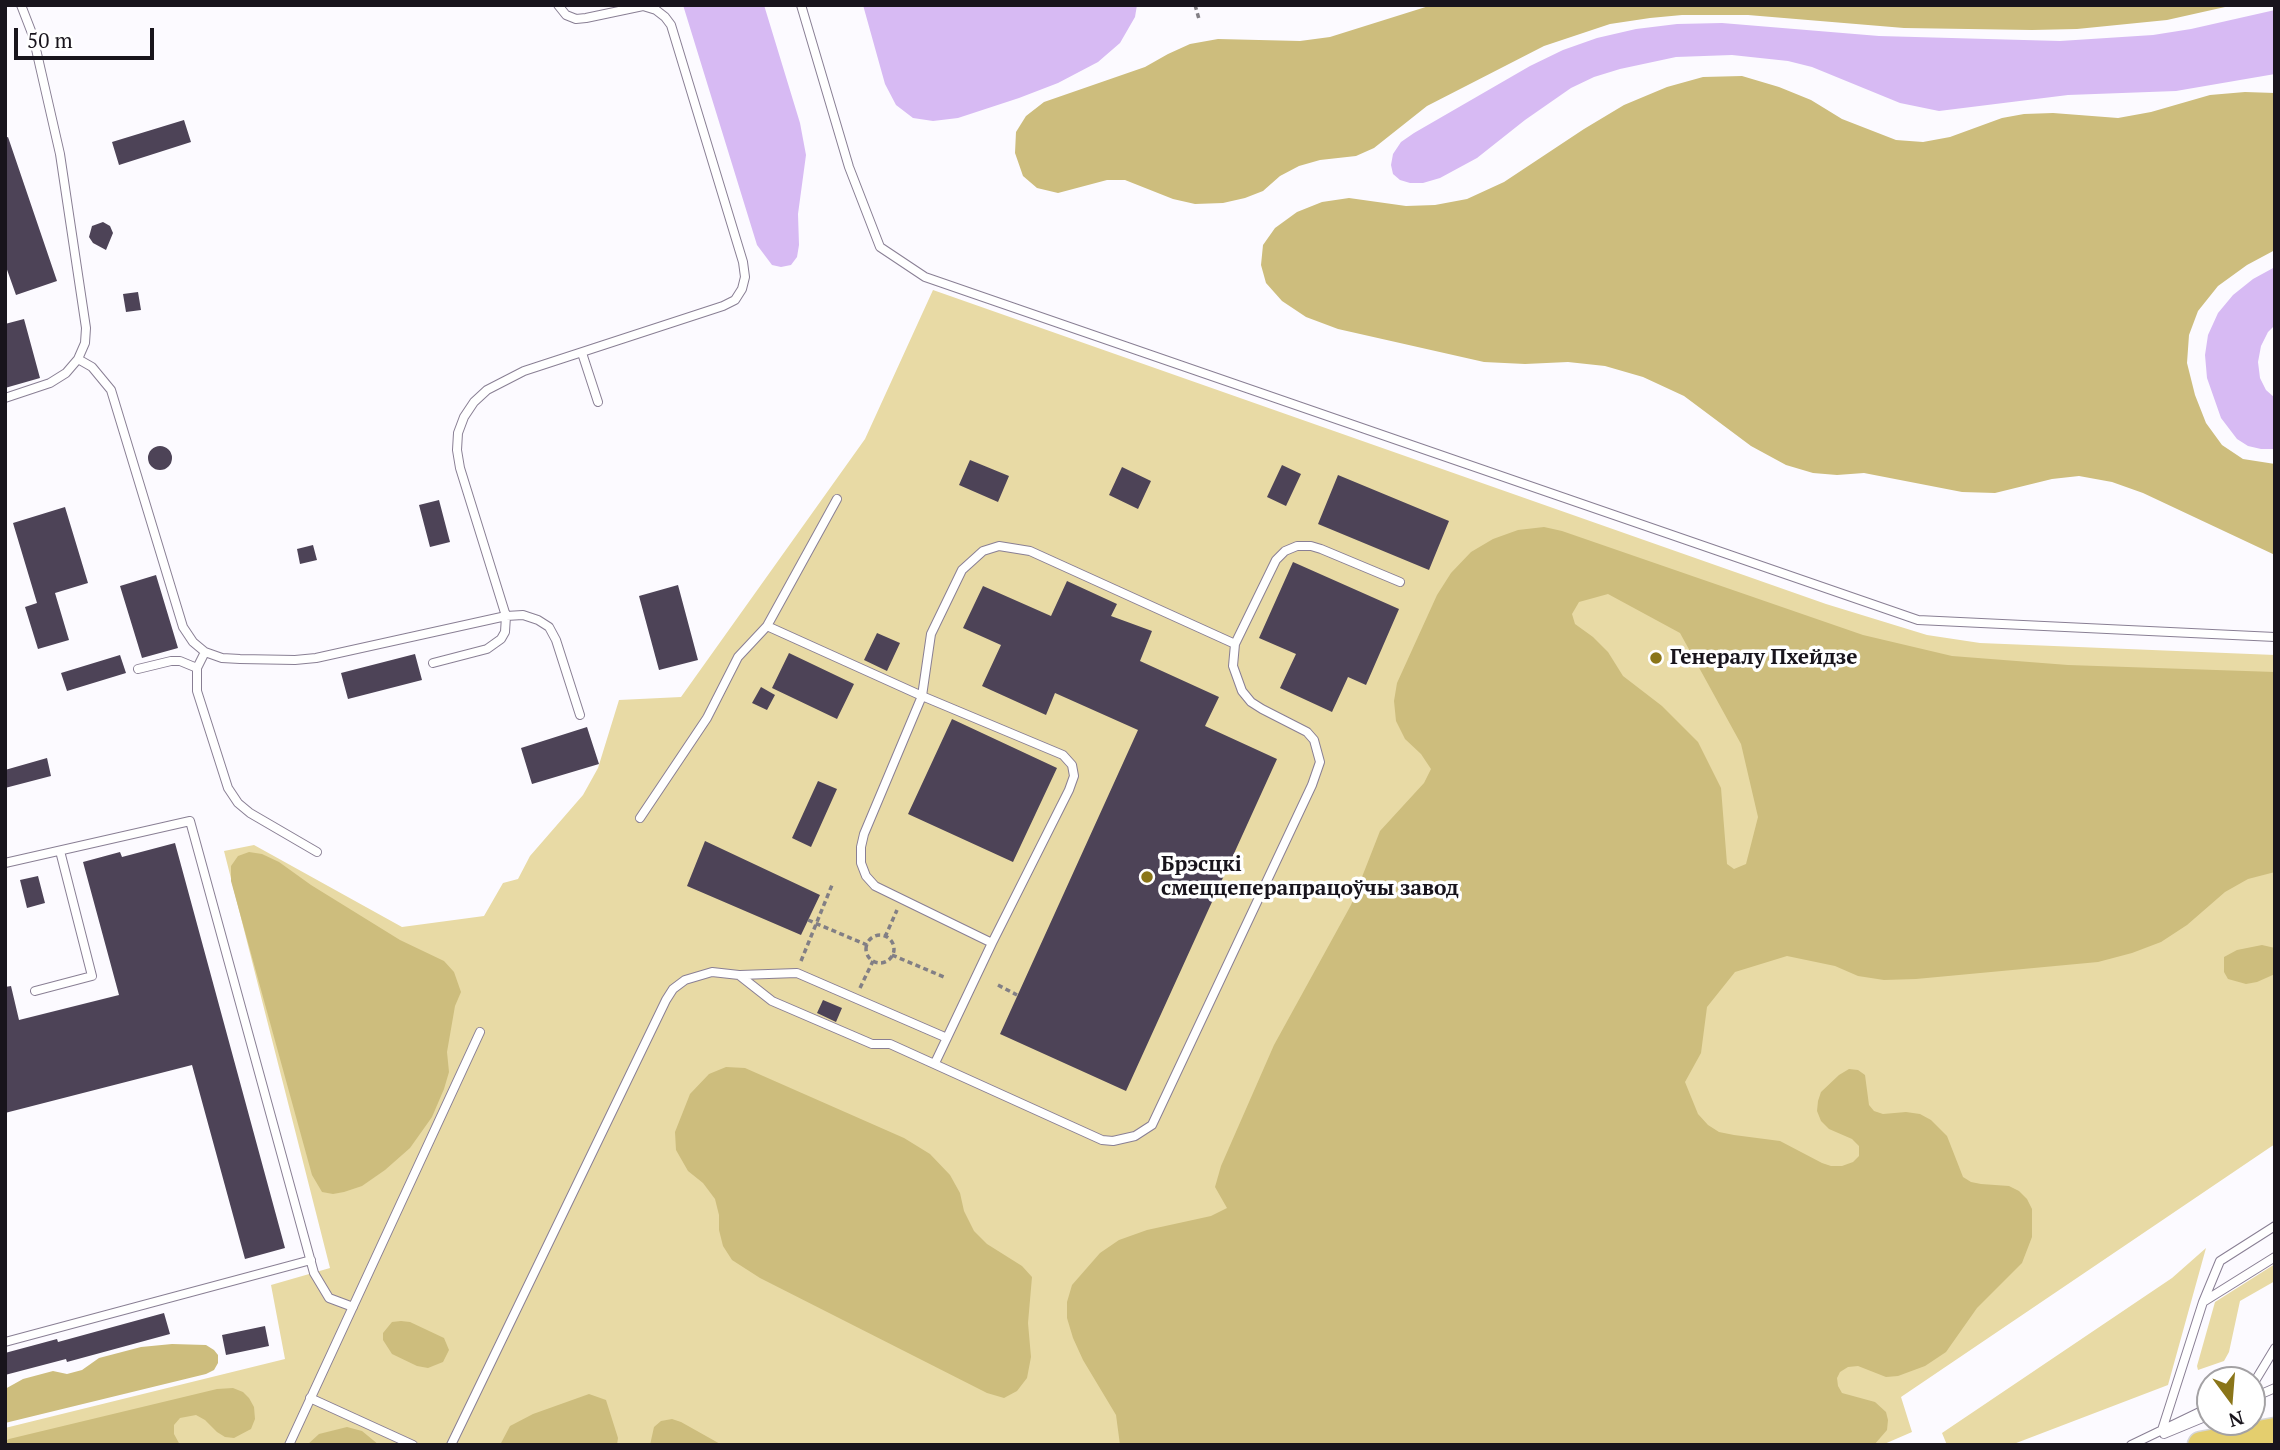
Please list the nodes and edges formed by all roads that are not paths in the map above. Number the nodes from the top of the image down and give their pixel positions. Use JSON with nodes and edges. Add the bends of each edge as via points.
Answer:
{"nodes":[{"id":1,"x":21,"y":5,"type":"edge"},
{"id":2,"x":558,"y":5,"type":"edge"},
{"id":3,"x":802,"y":5,"type":"edge"},
{"id":4,"x":582,"y":353,"type":"junction"},
{"id":5,"x":78,"y":359,"type":"junction"},
{"id":6,"x":5,"y":398,"type":"edge"},
{"id":7,"x":598,"y":402,"type":"dead end"},
{"id":8,"x":837,"y":499,"type":"dead end"},
{"id":9,"x":1399,"y":582,"type":"dead end"},
{"id":10,"x":506,"y":616,"type":"junction"},
{"id":11,"x":767,"y":626,"type":"junction"},
{"id":12,"x":2275,"y":637,"type":"edge"},
{"id":13,"x":1235,"y":644,"type":"junction"},
{"id":14,"x":205,"y":652,"type":"junction"},
{"id":15,"x":433,"y":663,"type":"dead end"},
{"id":16,"x":197,"y":668,"type":"junction"},
{"id":17,"x":138,"y":669,"type":"dead end"},
{"id":18,"x":922,"y":696,"type":"junction"},
{"id":19,"x":580,"y":715,"type":"dead end"},
{"id":20,"x":640,"y":818,"type":"dead end"},
{"id":21,"x":60,"y":851,"type":"junction"},
{"id":22,"x":317,"y":852,"type":"dead end"},
{"id":23,"x":5,"y":863,"type":"edge"},
{"id":24,"x":992,"y":943,"type":"junction"},
{"id":25,"x":739,"y":975,"type":"junction"},
{"id":26,"x":35,"y":991,"type":"dead end"},
{"id":27,"x":480,"y":1032,"type":"dead end"},
{"id":28,"x":947,"y":1038,"type":"junction"},
{"id":29,"x":935,"y":1063,"type":"junction"},
{"id":30,"x":2275,"y":1226,"type":"edge"},
{"id":31,"x":2275,"y":1257,"type":"edge"},
{"id":32,"x":311,"y":1260,"type":"junction"},
{"id":33,"x":2203,"y":1302,"type":"junction"},
{"id":34,"x":353,"y":1307,"type":"junction"},
{"id":35,"x":5,"y":1342,"type":"edge"},
{"id":36,"x":2275,"y":1348,"type":"edge"},
{"id":37,"x":2264,"y":1366,"type":"edge"},
{"id":38,"x":310,"y":1398,"type":"junction"},
{"id":39,"x":2196,"y":1414,"type":"edge"},
{"id":40,"x":2196,"y":1421,"type":"edge"},
{"id":41,"x":2162,"y":1430,"type":"junction"},
{"id":42,"x":2275,"y":1431,"type":"edge"},
{"id":43,"x":289,"y":1445,"type":"edge"},
{"id":44,"x":413,"y":1445,"type":"edge"},
{"id":45,"x":451,"y":1445,"type":"edge"},
{"id":46,"x":2131,"y":1445,"type":"edge"},
{"id":47,"x":2139,"y":1445,"type":"edge"},
{"id":48,"x":2201,"y":1445,"type":"edge"}],
"edges":[{"from":1,"to":5,"type":"lane","via":[[33,36],[66,191],[86,328]]},
{"from":2,"to":4,"type":"lane","via":[[576,19],[643,6],[665,17],[745,277],[735,300],[723,306]]},
{"from":3,"to":12,"type":"lane","via":[[849,167],[880,247],[925,277],[1918,620]]},
{"from":4,"to":7,"type":"lane"},
{"from":4,"to":10,"type":"lane","via":[[487,390],[474,402],[458,433],[460,468]]},
{"from":5,"to":6,"type":"lane","via":[[50,383]]},
{"from":5,"to":14,"type":"lane","via":[[92,367],[111,390],[183,627]]},
{"from":8,"to":11,"type":"lane"},
{"from":9,"to":13,"type":"lane","via":[[1311,546],[1297,546],[1276,559]]},
{"from":10,"to":14,"type":"lane","via":[[316,658],[240,659]]},
{"from":10,"to":15,"type":"lane","via":[[505,632],[495,645]]},
{"from":10,"to":19,"type":"lane","via":[[523,615],[549,627]]},
{"from":11,"to":18,"type":"lane"},
{"from":11,"to":20,"type":"lane","via":[[738,657],[707,718]]},
{"from":13,"to":18,"type":"lane","via":[[1030,551],[999,546],[971,560],[954,584],[932,634]]},
{"from":13,"to":29,"type":"lane","via":[[1233,666],[1242,691],[1262,709],[1307,732],[1320,762],[1152,1125],[1135,1136],[1102,1140]]},
{"from":14,"to":16,"type":"lane"},
{"from":16,"to":17,"type":"lane","via":[[171,661]]},
{"from":16,"to":22,"type":"lane","via":[[197,691],[228,788],[250,813]]},
{"from":18,"to":24,"type":"lane","via":[[864,834],[861,863],[876,886]]},
{"from":18,"to":24,"type":"lane","via":[[1062,755],[1072,765],[1069,790]]},
{"from":21,"to":23,"type":"lane"},
{"from":21,"to":26,"type":"lane","via":[[92,976]]},
{"from":21,"to":32,"type":"lane","via":[[190,821]]},
{"from":24,"to":28,"type":"lane"},
{"from":25,"to":28,"type":"lane","via":[[797,973]]},
{"from":25,"to":29,"type":"lane","via":[[772,1001],[872,1044],[890,1044]]},
{"from":25,"to":45,"type":"lane","via":[[698,974],[673,989],[666,1000]]},
{"from":27,"to":34,"type":"lane"},
{"from":28,"to":29,"type":"lane"},
{"from":30,"to":33,"type":"lane","via":[[2220,1261]]},
{"from":31,"to":33,"type":"lane"},
{"from":32,"to":34,"type":"lane","via":[[329,1298]]},
{"from":32,"to":35,"type":"lane"},
{"from":33,"to":41,"type":"lane"},
{"from":34,"to":38,"type":"lane"},
{"from":36,"to":37,"type":"lane"},
{"from":38,"to":43,"type":"lane"},
{"from":38,"to":44,"type":"lane"},
{"from":39,"to":41,"type":"lane"},
{"from":40,"to":47,"type":"lane"},
{"from":41,"to":46,"type":"lane"},
{"from":42,"to":48,"type":"highway"}]}
